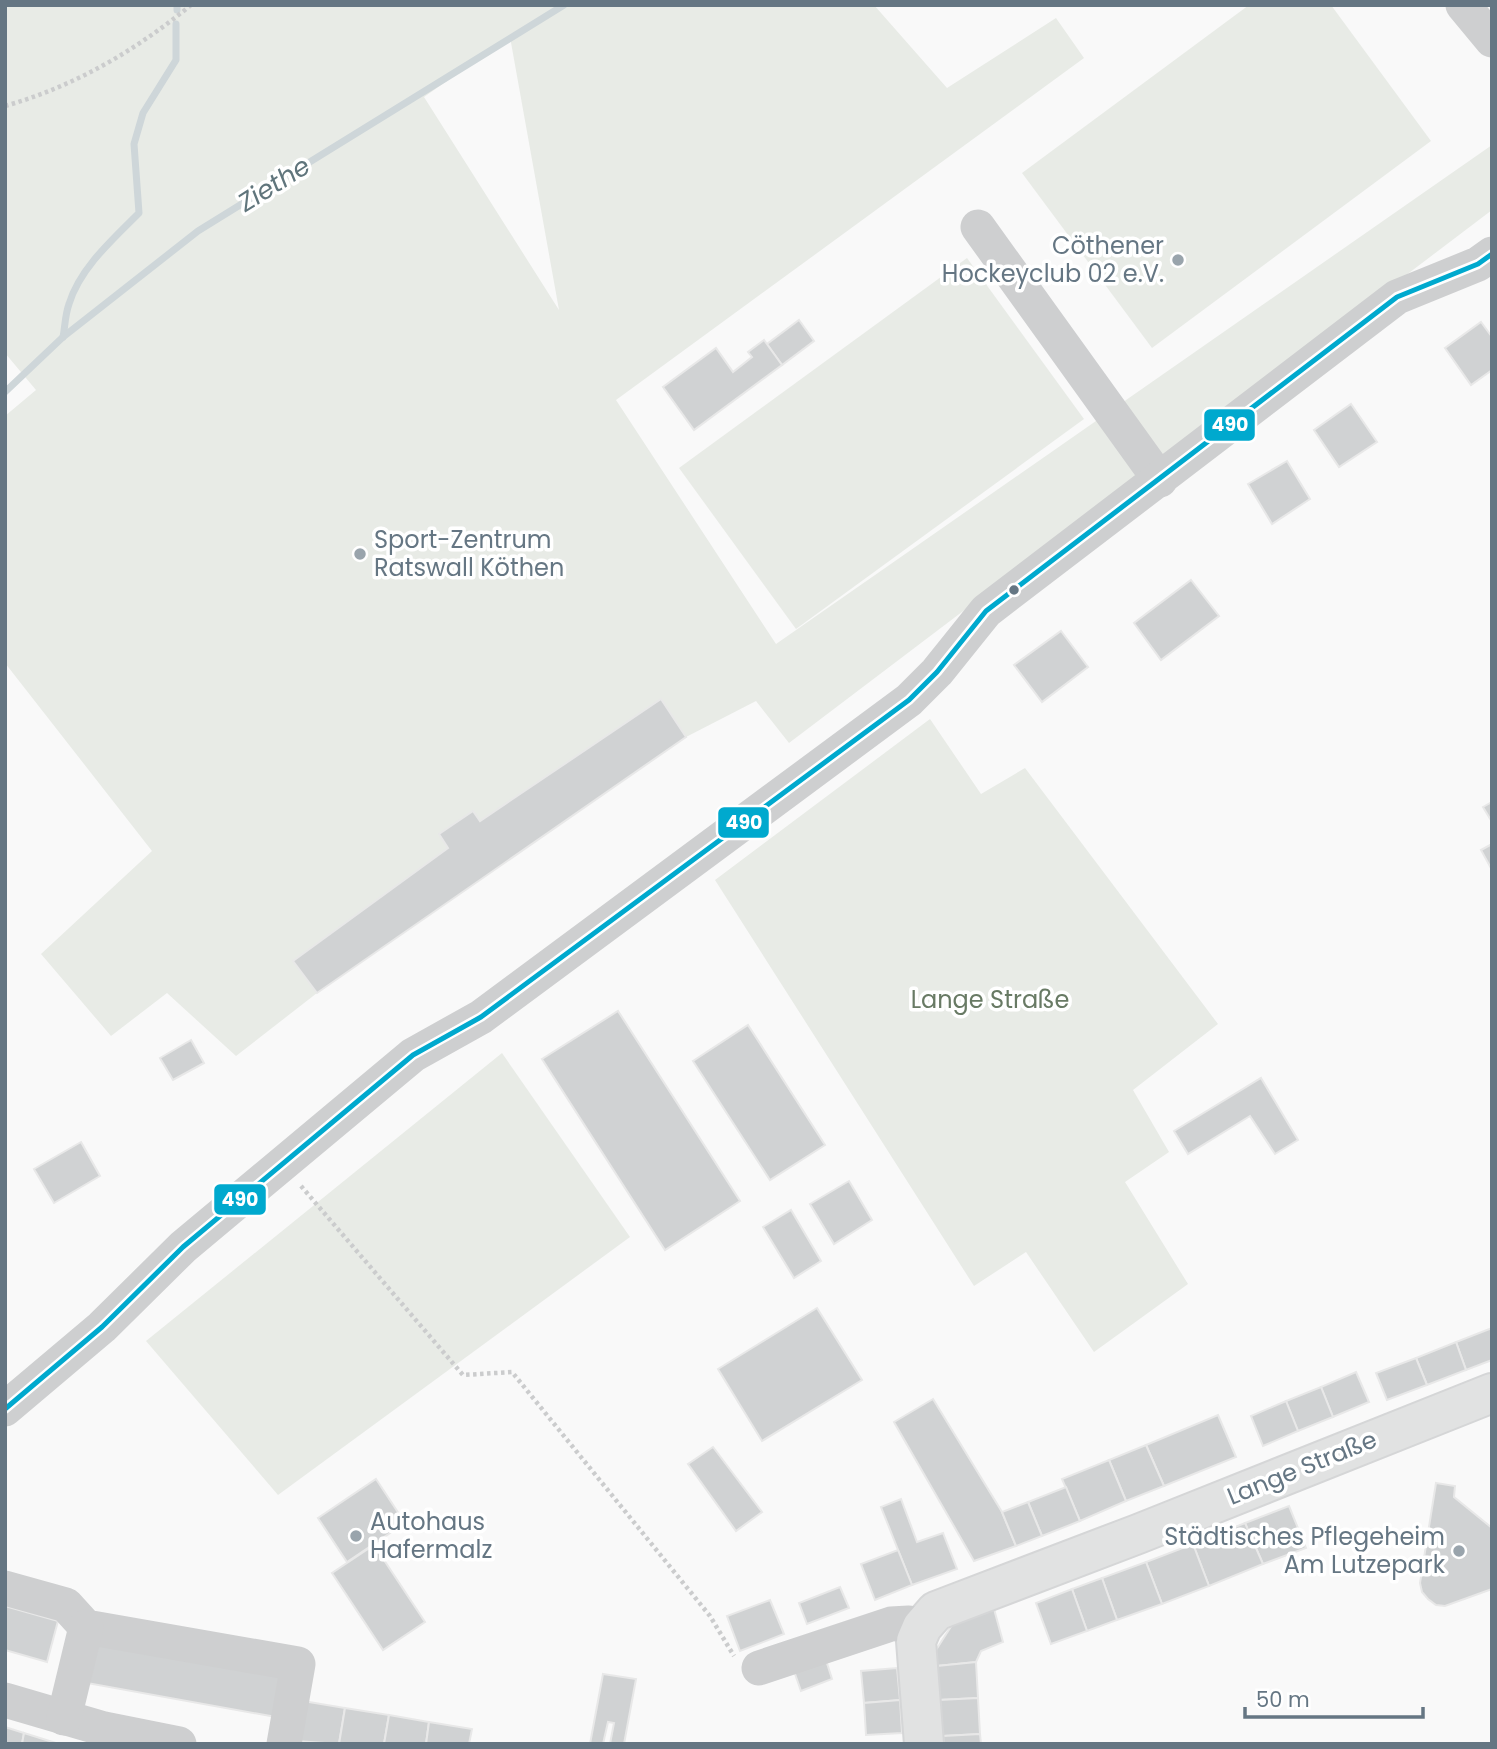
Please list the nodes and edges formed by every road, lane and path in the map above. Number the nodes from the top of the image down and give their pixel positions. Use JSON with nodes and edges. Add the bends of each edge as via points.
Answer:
{"nodes":[{"id":1,"x":191,"y":5,"type":"edge"},
{"id":2,"x":1463,"y":5,"type":"edge"},
{"id":3,"x":1492,"y":40,"type":"edge"},
{"id":4,"x":5,"y":106,"type":"edge"},
{"id":5,"x":978,"y":227,"type":"dead end"},
{"id":6,"x":1492,"y":254,"type":"edge"},
{"id":7,"x":1160,"y":480,"type":"junction"},
{"id":8,"x":282,"y":1164,"type":"junction"},
{"id":9,"x":1492,"y":1393,"type":"edge"},
{"id":10,"x":5,"y":1409,"type":"edge"},
{"id":11,"x":5,"y":1588,"type":"edge"},
{"id":12,"x":86,"y":1627,"type":"junction"},
{"id":13,"x":922,"y":1627,"type":"junction"},
{"id":14,"x":759,"y":1668,"type":"joint"},
{"id":15,"x":5,"y":1700,"type":"edge"},
{"id":16,"x":64,"y":1718,"type":"junction"},
{"id":17,"x":103,"y":1736,"type":"edge"},
{"id":18,"x":178,"y":1744,"type":"edge"},
{"id":19,"x":284,"y":1744,"type":"edge"},
{"id":20,"x":924,"y":1744,"type":"edge"}],
"edges":[{"from":1,"to":4,"type":"path","via":[[131,51],[87,76]]},
{"from":2,"to":3,"type":"street"},
{"from":5,"to":7,"type":"street"},
{"from":6,"to":7,"type":"street","via":[[1397,297]]},
{"from":7,"to":8,"type":"street","via":[[986,611],[909,700],[481,1017],[412,1055]]},
{"from":8,"to":10,"type":"street"},
{"from":8,"to":14,"type":"path","via":[[463,1375],[512,1371],[710,1616],[742,1671]]},
{"from":9,"to":13,"type":"main road","name":"Lange Straße","via":[[944,1606]]},
{"from":11,"to":12,"type":"street","via":[[66,1605]]},
{"from":12,"to":16,"type":"street"},
{"from":12,"to":19,"type":"street","via":[[298,1664]]},
{"from":13,"to":14,"type":"street","via":[[891,1624]]},
{"from":13,"to":20,"type":"main road","via":[[916,1658]]},
{"from":15,"to":16,"type":"street"},
{"from":16,"to":17,"type":"street"},
{"from":17,"to":18,"type":"street"}]}
